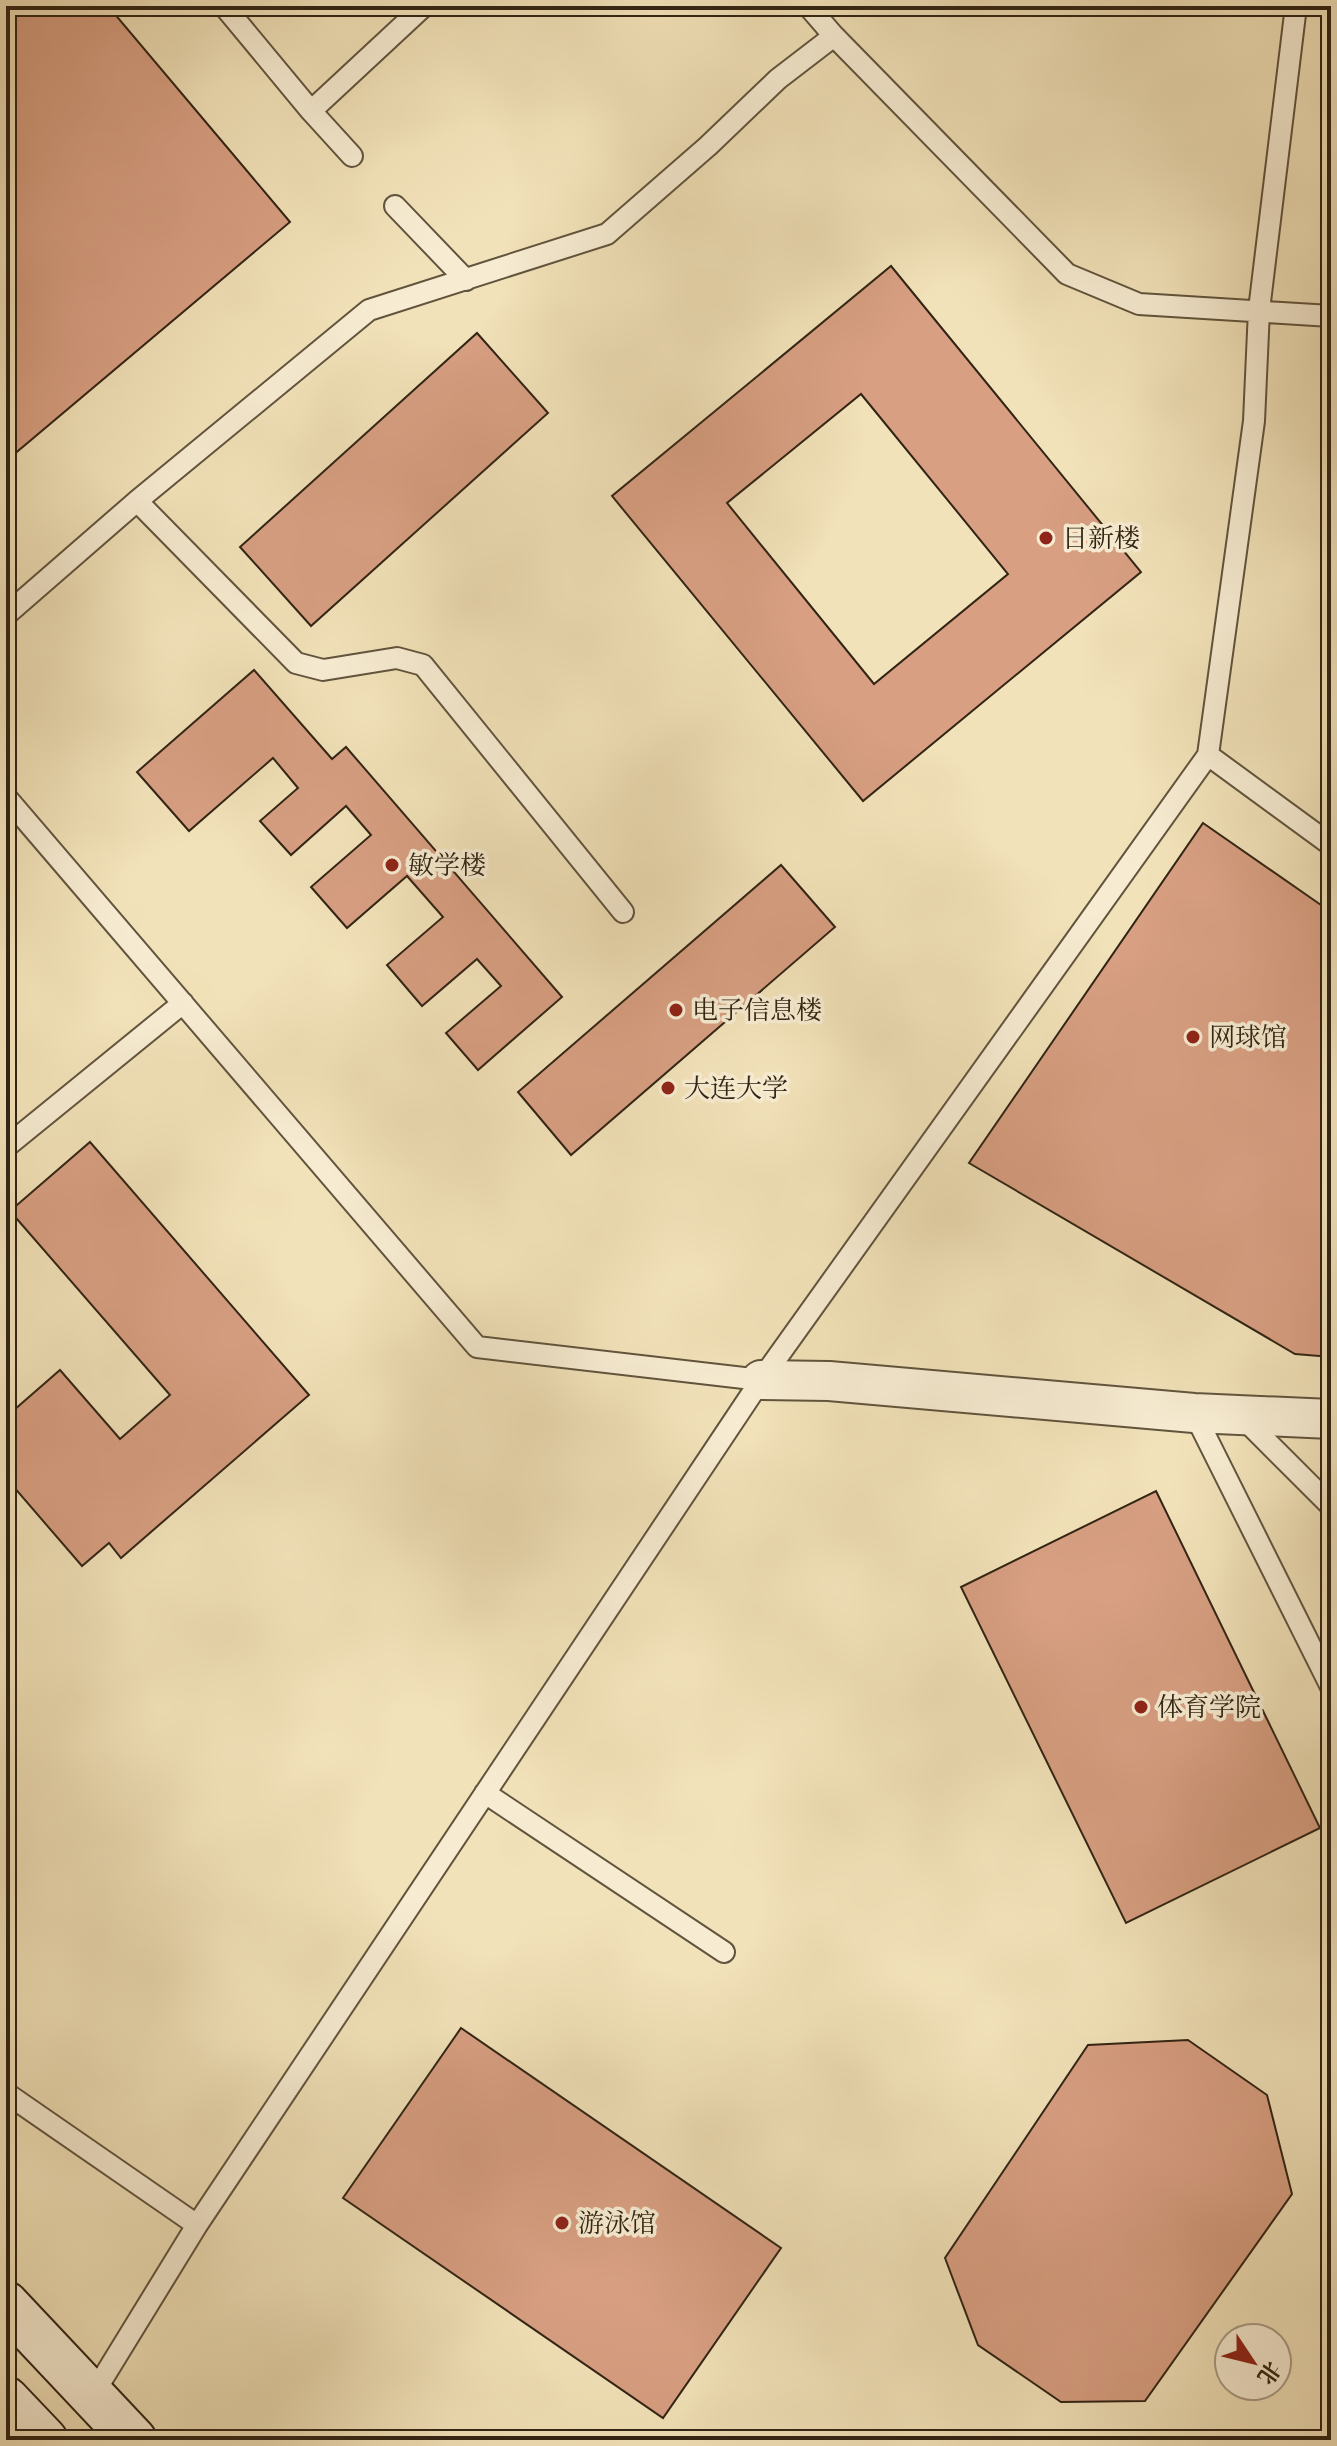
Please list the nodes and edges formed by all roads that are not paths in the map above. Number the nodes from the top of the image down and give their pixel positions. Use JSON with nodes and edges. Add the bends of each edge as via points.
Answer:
{"nodes":[{"id":1,"x":224,"y":6,"type":"edge"},
{"id":2,"x":424,"y":6,"type":"edge"},
{"id":3,"x":808,"y":6,"type":"edge"},
{"id":4,"x":1296,"y":6,"type":"edge"},
{"id":5,"x":834,"y":36,"type":"junction"},
{"id":6,"x":311,"y":111,"type":"junction"},
{"id":7,"x":352,"y":156,"type":"dead end"},
{"id":8,"x":395,"y":206,"type":"dead end"},
{"id":9,"x":466,"y":280,"type":"junction"},
{"id":10,"x":1259,"y":310,"type":"junction"},
{"id":11,"x":1331,"y":316,"type":"edge"},
{"id":12,"x":137,"y":501,"type":"junction"},
{"id":13,"x":6,"y":615,"type":"edge"},
{"id":14,"x":1208,"y":755,"type":"junction"},
{"id":15,"x":6,"y":797,"type":"edge"},
{"id":16,"x":1331,"y":845,"type":"edge"},
{"id":17,"x":623,"y":912,"type":"dead end"},
{"id":18,"x":183,"y":1003,"type":"junction"},
{"id":19,"x":6,"y":1147,"type":"edge"},
{"id":20,"x":761,"y":1380,"type":"junction"},
{"id":21,"x":1194,"y":1413,"type":"junction"},
{"id":22,"x":1241,"y":1416,"type":"junction"},
{"id":23,"x":1331,"y":1419,"type":"edge"},
{"id":24,"x":1331,"y":1506,"type":"edge"},
{"id":25,"x":1331,"y":1687,"type":"edge"},
{"id":26,"x":485,"y":1793,"type":"junction"},
{"id":27,"x":724,"y":1952,"type":"dead end"},
{"id":28,"x":6,"y":2093,"type":"edge"},
{"id":29,"x":197,"y":2225,"type":"junction"},
{"id":30,"x":6,"y":2304,"type":"edge"},
{"id":31,"x":92,"y":2396,"type":"junction"},
{"id":32,"x":6,"y":2399,"type":"edge"},
{"id":33,"x":45,"y":2440,"type":"edge"},
{"id":34,"x":134,"y":2440,"type":"edge"}],
"edges":[{"from":1,"to":6,"type":"lane"},
{"from":2,"to":6,"type":"lane"},
{"from":3,"to":5,"type":"lane"},
{"from":4,"to":10,"type":"lane"},
{"from":5,"to":9,"type":"lane","via":[[778,79],[607,234]]},
{"from":5,"to":10,"type":"lane","via":[[1067,274],[1139,304]]},
{"from":6,"to":7,"type":"lane"},
{"from":8,"to":9,"type":"lane"},
{"from":9,"to":12,"type":"lane","via":[[369,310]]},
{"from":10,"to":11,"type":"lane"},
{"from":10,"to":14,"type":"lane","via":[[1254,421]]},
{"from":12,"to":13,"type":"lane"},
{"from":12,"to":17,"type":"lane","via":[[296,663],[323,670],[397,658],[423,665]]},
{"from":14,"to":16,"type":"lane"},
{"from":14,"to":20,"type":"lane"},
{"from":15,"to":18,"type":"lane"},
{"from":18,"to":19,"type":"lane"},
{"from":18,"to":20,"type":"lane","via":[[477,1347]]},
{"from":20,"to":21,"type":"street","via":[[829,1381]]},
{"from":20,"to":26,"type":"lane"},
{"from":21,"to":22,"type":"street"},
{"from":21,"to":25,"type":"lane"},
{"from":22,"to":23,"type":"street"},
{"from":22,"to":24,"type":"lane"},
{"from":26,"to":27,"type":"lane"},
{"from":26,"to":29,"type":"lane"},
{"from":28,"to":29,"type":"lane"},
{"from":29,"to":31,"type":"lane"},
{"from":30,"to":31,"type":"main road"},
{"from":31,"to":34,"type":"main road"},
{"from":32,"to":33,"type":"main road"}]}
